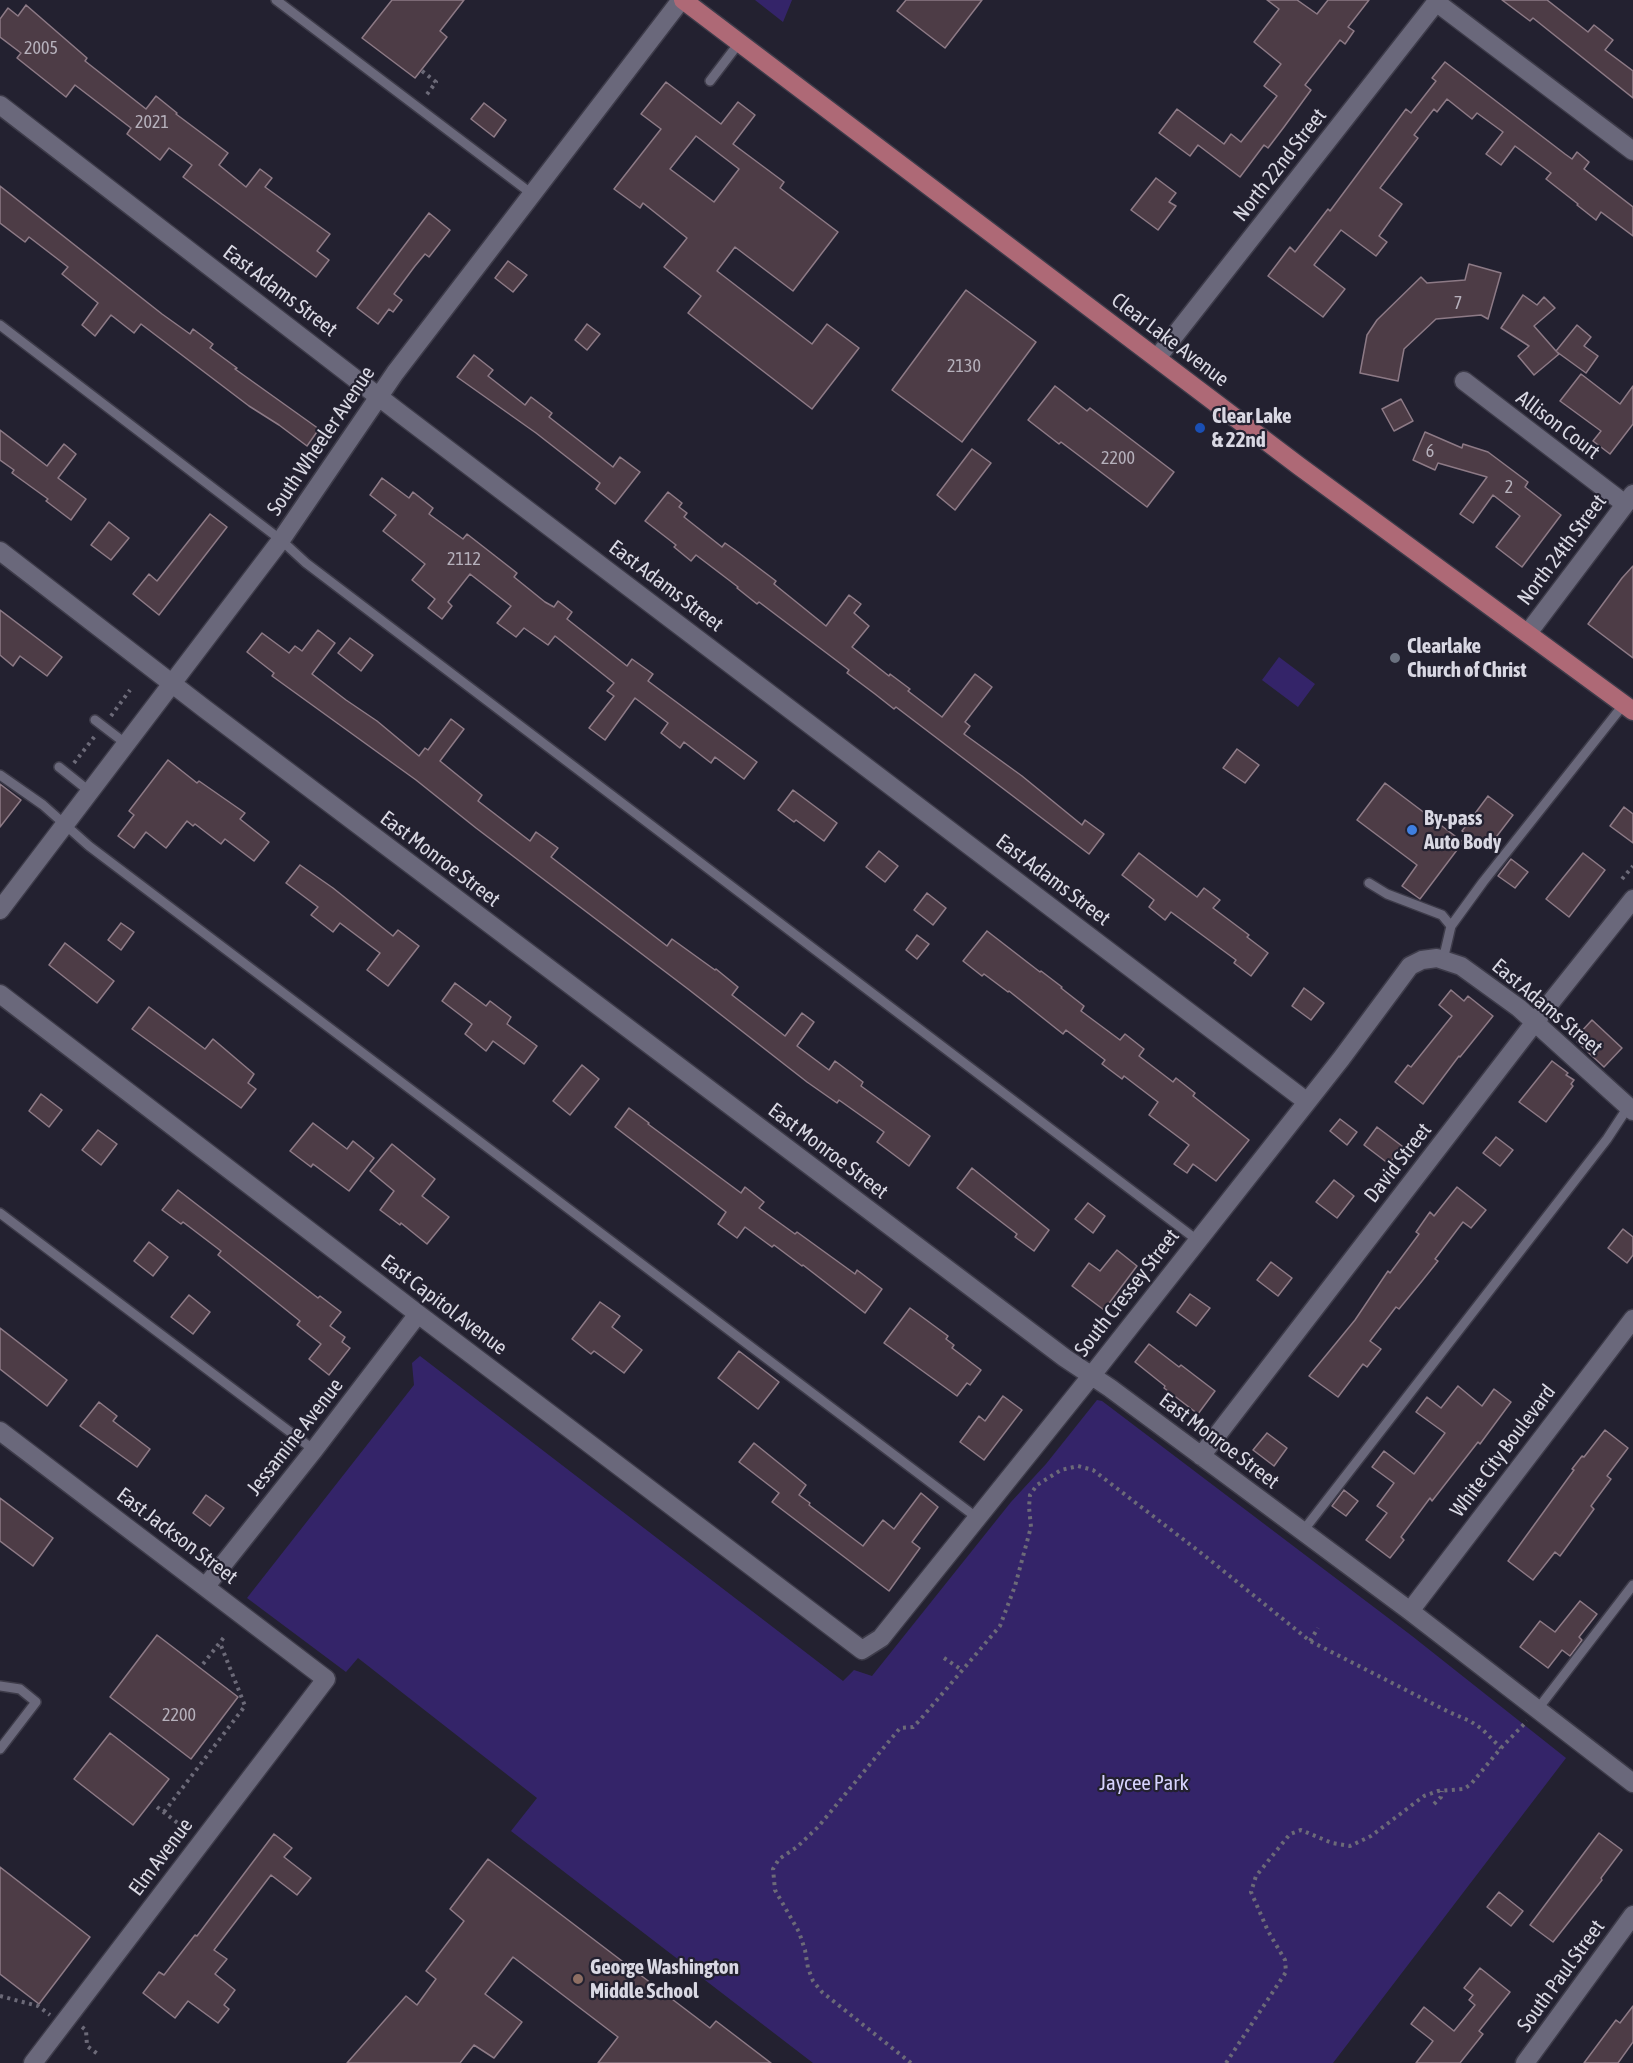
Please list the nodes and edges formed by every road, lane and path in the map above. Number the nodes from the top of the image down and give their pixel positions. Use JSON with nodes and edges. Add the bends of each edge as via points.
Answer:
{"nodes":[{"id":1,"x":276,"y":0,"type":"edge"},
{"id":2,"x":682,"y":0,"type":"edge"},
{"id":3,"x":1437,"y":1,"type":"edge"},
{"id":4,"x":740,"y":43,"type":"junction"},
{"id":5,"x":422,"y":71,"type":"dead end"},
{"id":6,"x":710,"y":81,"type":"dead end"},
{"id":7,"x":423,"y":100,"type":"dead end"},
{"id":8,"x":0,"y":105,"type":"edge"},
{"id":9,"x":1633,"y":151,"type":"edge"},
{"id":10,"x":532,"y":194,"type":"junction"},
{"id":11,"x":0,"y":325,"type":"edge"},
{"id":12,"x":1157,"y":358,"type":"junction"},
{"id":13,"x":1464,"y":381,"type":"dead end"},
{"id":14,"x":379,"y":397,"type":"junction"},
{"id":15,"x":1629,"y":499,"type":"edge"},
{"id":16,"x":281,"y":540,"type":"junction"},
{"id":17,"x":0,"y":551,"type":"edge"},
{"id":18,"x":1528,"y":633,"type":"junction"},
{"id":19,"x":171,"y":683,"type":"junction"},
{"id":20,"x":130,"y":690,"type":"dead end"},
{"id":21,"x":1628,"y":707,"type":"edge"},
{"id":22,"x":99,"y":723,"type":"junction"},
{"id":23,"x":125,"y":743,"type":"junction"},
{"id":24,"x":63,"y":770,"type":"joint"},
{"id":25,"x":0,"y":775,"type":"edge"},
{"id":26,"x":89,"y":791,"type":"junction"},
{"id":27,"x":64,"y":825,"type":"junction"},
{"id":28,"x":1633,"y":866,"type":"edge"},
{"id":29,"x":1622,"y":879,"type":"dead end"},
{"id":30,"x":1370,"y":883,"type":"dead end"},
{"id":31,"x":1633,"y":899,"type":"edge"},
{"id":32,"x":0,"y":910,"type":"edge"},
{"id":33,"x":1451,"y":926,"type":"junction"},
{"id":34,"x":1422,"y":960,"type":"joint"},
{"id":35,"x":1443,"y":960,"type":"junction"},
{"id":36,"x":0,"y":994,"type":"edge"},
{"id":37,"x":1535,"y":1022,"type":"junction"},
{"id":38,"x":1306,"y":1101,"type":"junction"},
{"id":39,"x":1631,"y":1106,"type":"edge"},
{"id":40,"x":0,"y":1213,"type":"edge"},
{"id":41,"x":1197,"y":1240,"type":"junction"},
{"id":42,"x":418,"y":1314,"type":"junction"},
{"id":43,"x":1633,"y":1319,"type":"edge"},
{"id":44,"x":1092,"y":1375,"type":"junction"},
{"id":45,"x":0,"y":1431,"type":"edge"},
{"id":46,"x":314,"y":1450,"type":"junction"},
{"id":47,"x":1202,"y":1456,"type":"junction"},
{"id":48,"x":976,"y":1517,"type":"junction"},
{"id":49,"x":1303,"y":1532,"type":"junction"},
{"id":50,"x":1633,"y":1585,"type":"edge"},
{"id":51,"x":206,"y":1586,"type":"junction"},
{"id":52,"x":1410,"y":1611,"type":"junction"},
{"id":53,"x":1318,"y":1628,"type":"dead end"},
{"id":54,"x":225,"y":1636,"type":"dead end"},
{"id":55,"x":1310,"y":1641,"type":"junction"},
{"id":56,"x":220,"y":1643,"type":"junction"},
{"id":57,"x":862,"y":1650,"type":"joint"},
{"id":58,"x":944,"y":1658,"type":"dead end"},
{"id":59,"x":203,"y":1664,"type":"dead end"},
{"id":60,"x":962,"y":1670,"type":"junction"},
{"id":61,"x":326,"y":1679,"type":"joint"},
{"id":62,"x":0,"y":1686,"type":"edge"},
{"id":63,"x":1537,"y":1710,"type":"junction"},
{"id":64,"x":1501,"y":1748,"type":"junction"},
{"id":65,"x":0,"y":1749,"type":"edge"},
{"id":66,"x":1633,"y":1783,"type":"edge"},
{"id":67,"x":1442,"y":1791,"type":"junction"},
{"id":68,"x":1434,"y":1804,"type":"dead end"},
{"id":69,"x":157,"y":1807,"type":"dead end"},
{"id":70,"x":164,"y":1812,"type":"junction"},
{"id":71,"x":191,"y":1833,"type":"dead end"},
{"id":72,"x":1633,"y":1915,"type":"edge"},
{"id":73,"x":0,"y":1996,"type":"edge"},
{"id":74,"x":50,"y":2015,"type":"dead end"},
{"id":75,"x":79,"y":2025,"type":"dead end"},
{"id":76,"x":99,"y":2055,"type":"dead end"},
{"id":77,"x":33,"y":2063,"type":"edge"},
{"id":78,"x":911,"y":2063,"type":"edge"},
{"id":79,"x":1226,"y":2063,"type":"edge"},
{"id":80,"x":1525,"y":2063,"type":"edge"}],
"edges":[{"from":1,"to":10,"type":"lane"},
{"from":2,"to":4,"type":"main road","name":"Clear Lake Avenue"},
{"from":2,"to":10,"type":"street","name":"South Wheeler Avenue"},
{"from":3,"to":9,"type":"street"},
{"from":3,"to":12,"type":"street","name":"North 22nd Street"},
{"from":4,"to":6,"type":"lane"},
{"from":4,"to":12,"type":"main road","name":"Clear Lake Avenue"},
{"from":5,"to":7,"type":"path","via":[[436,82]]},
{"from":8,"to":14,"type":"street","name":"East Adams Street"},
{"from":10,"to":14,"type":"street","name":"South Wheeler Avenue"},
{"from":11,"to":16,"type":"lane"},
{"from":12,"to":18,"type":"main road","name":"Clear Lake Avenue"},
{"from":13,"to":15,"type":"street","name":"Allison Court"},
{"from":14,"to":16,"type":"street","name":"South Wheeler Avenue"},
{"from":14,"to":38,"type":"street","name":"East Adams Street"},
{"from":15,"to":18,"type":"street","name":"North 24th Street"},
{"from":16,"to":19,"type":"street","name":"South Wheeler Avenue"},
{"from":16,"to":41,"type":"lane","via":[[306,563]]},
{"from":17,"to":19,"type":"street","name":"East Monroe Street"},
{"from":18,"to":21,"type":"main road","name":"Clear Lake Avenue"},
{"from":19,"to":23,"type":"street","name":"South Wheeler Avenue"},
{"from":19,"to":44,"type":"street","name":"East Monroe Street"},
{"from":20,"to":22,"type":"path"},
{"from":21,"to":33,"type":"lane"},
{"from":22,"to":23,"type":"lane"},
{"from":22,"to":24,"type":"path"},
{"from":23,"to":26,"type":"street","name":"South Wheeler Avenue"},
{"from":24,"to":26,"type":"lane"},
{"from":25,"to":27,"type":"lane"},
{"from":26,"to":27,"type":"street","name":"South Wheeler Avenue"},
{"from":27,"to":32,"type":"street","name":"South Wheeler Avenue"},
{"from":27,"to":48,"type":"lane"},
{"from":28,"to":29,"type":"path"},
{"from":30,"to":33,"type":"lane","via":[[1387,894],[1442,915]]},
{"from":31,"to":37,"type":"street","name":"David Street"},
{"from":33,"to":35,"type":"lane"},
{"from":34,"to":35,"type":"street","name":"East Adams Street"},
{"from":34,"to":38,"type":"street","name":"South Cressey Street","via":[[1410,966]]},
{"from":35,"to":37,"type":"street","name":"East Adams Street","via":[[1461,966]]},
{"from":36,"to":42,"type":"street","name":"East Capitol Avenue"},
{"from":37,"to":39,"type":"street","name":"East Adams Street"},
{"from":37,"to":47,"type":"street","name":"David Street"},
{"from":38,"to":41,"type":"street","name":"South Cressey Street"},
{"from":39,"to":49,"type":"lane"},
{"from":40,"to":46,"type":"lane"},
{"from":41,"to":44,"type":"street","name":"South Cressey Street"},
{"from":42,"to":46,"type":"street","name":"Jessamine Avenue"},
{"from":42,"to":57,"type":"street","name":"East Capitol Avenue"},
{"from":43,"to":52,"type":"street","name":"White City Boulevard"},
{"from":44,"to":47,"type":"street","name":"East Monroe Street"},
{"from":44,"to":48,"type":"street","name":"South Cressey Street"},
{"from":45,"to":51,"type":"street","name":"East Jackson Street"},
{"from":46,"to":51,"type":"street","name":"Jessamine Avenue"},
{"from":47,"to":49,"type":"street","name":"East Monroe Street"},
{"from":48,"to":57,"type":"street","name":"South Cressey Street","via":[[881,1638]]},
{"from":49,"to":52,"type":"street","name":"East Monroe Street"},
{"from":50,"to":63,"type":"lane"},
{"from":51,"to":61,"type":"street","name":"East Jackson Street"},
{"from":52,"to":63,"type":"street","name":"East Monroe Street"},
{"from":53,"to":55,"type":"path"},
{"from":54,"to":56,"type":"path"},
{"from":55,"to":60,"type":"path","via":[[1168,1526],[1093,1470],[1078,1466],[1049,1477],[1030,1495],[1031,1527],[1005,1616]]},
{"from":55,"to":64,"type":"path","via":[[1470,1720]]},
{"from":56,"to":59,"type":"path"},
{"from":56,"to":70,"type":"path","via":[[245,1706]]},
{"from":58,"to":60,"type":"path"},
{"from":60,"to":78,"type":"path","via":[[913,1727],[900,1728],[818,1827],[779,1859],[773,1869],[775,1890],[799,1932],[813,1981]]},
{"from":61,"to":77,"type":"street","name":"Elm Avenue"},
{"from":62,"to":65,"type":"lane","via":[[20,1689],[36,1702]]},
{"from":63,"to":64,"type":"path"},
{"from":63,"to":66,"type":"street","name":"East Monroe Street"},
{"from":64,"to":67,"type":"path","via":[[1471,1785]]},
{"from":67,"to":68,"type":"path"},
{"from":67,"to":79,"type":"path","via":[[1424,1796],[1371,1836],[1350,1846],[1296,1831],[1256,1876],[1251,1892],[1285,1960],[1286,1972]]},
{"from":69,"to":70,"type":"path"},
{"from":70,"to":71,"type":"path"},
{"from":72,"to":80,"type":"street","name":"South Paul Street"},
{"from":73,"to":74,"type":"path","via":[[38,2006]]},
{"from":75,"to":76,"type":"path","via":[[86,2030],[87,2046]]}]}
